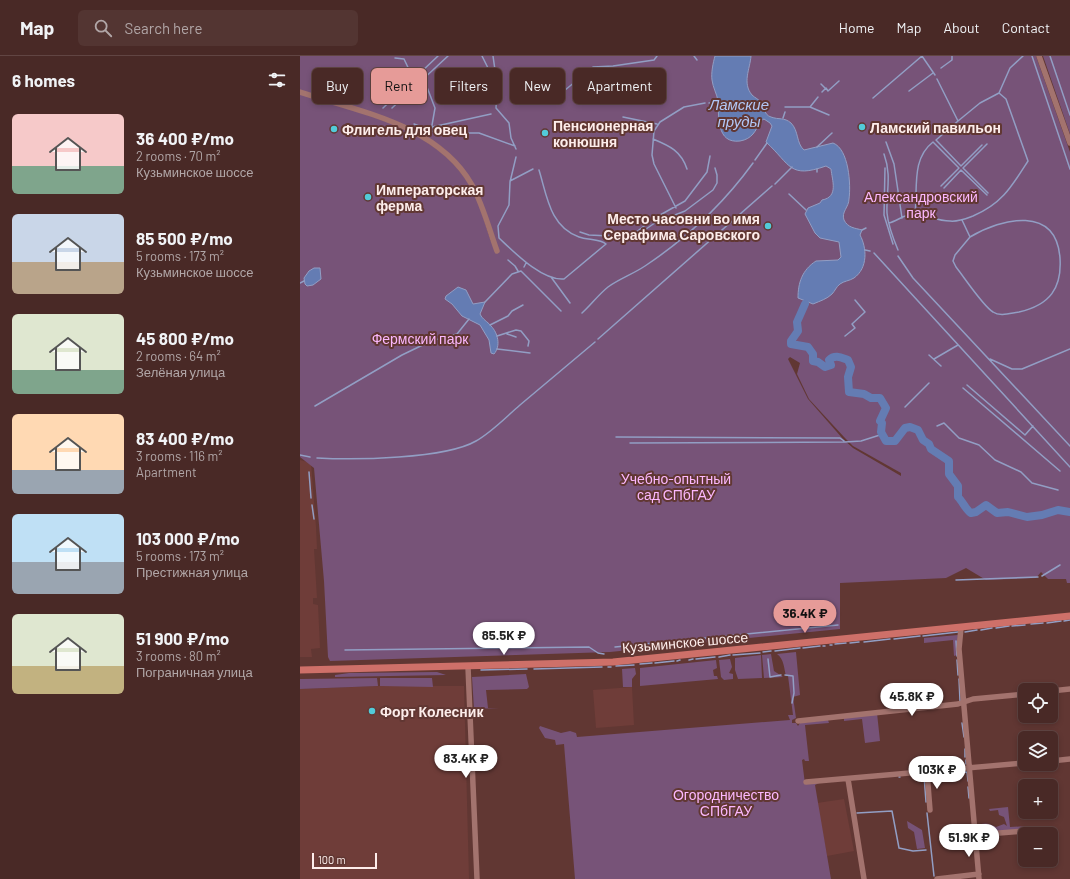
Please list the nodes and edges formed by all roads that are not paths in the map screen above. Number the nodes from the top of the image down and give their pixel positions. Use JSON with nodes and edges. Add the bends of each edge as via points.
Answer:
{"nodes":[{"id":1,"x":1039,"y":56,"type":"edge"},
{"id":2,"x":300,"y":92,"type":"edge"},
{"id":3,"x":1070,"y":143,"type":"edge"},
{"id":4,"x":497,"y":251,"type":"dead end"},
{"id":5,"x":1070,"y":616,"type":"edge"},
{"id":6,"x":961,"y":628,"type":"junction"},
{"id":7,"x":468,"y":667,"type":"junction"},
{"id":8,"x":300,"y":670,"type":"edge"},
{"id":9,"x":1070,"y":689,"type":"edge"},
{"id":10,"x":1058,"y":690,"type":"edge"},
{"id":11,"x":1018,"y":695,"type":"edge"},
{"id":12,"x":964,"y":702,"type":"junction"},
{"id":13,"x":798,"y":721,"type":"dead end"},
{"id":14,"x":1070,"y":759,"type":"edge"},
{"id":15,"x":1058,"y":760,"type":"edge"},
{"id":16,"x":1018,"y":764,"type":"edge"},
{"id":17,"x":969,"y":768,"type":"junction"},
{"id":18,"x":927,"y":772,"type":"junction"},
{"id":19,"x":848,"y":779,"type":"junction"},
{"id":20,"x":806,"y":782,"type":"dead end"},
{"id":21,"x":930,"y":810,"type":"dead end"},
{"id":22,"x":1018,"y":832,"type":"edge"},
{"id":23,"x":975,"y":835,"type":"junction"},
{"id":24,"x":979,"y":876,"type":"edge"},
{"id":25,"x":477,"y":879,"type":"edge"},
{"id":26,"x":864,"y":879,"type":"edge"},
{"id":27,"x":937,"y":879,"type":"edge"}],
"edges":[{"from":1,"to":3,"type":"street"},
{"from":2,"to":4,"type":"street","via":[[393,123],[422,136],[442,150],[472,185]]},
{"from":5,"to":6,"type":"main road","name":"Кузьминское шоссе"},
{"from":6,"to":7,"type":"main road","name":"Кузьминское шоссе","via":[[637,660]]},
{"from":6,"to":12,"type":"street","via":[[959,649]]},
{"from":7,"to":8,"type":"main road","name":"Кузьминское шоссе"},
{"from":7,"to":25,"type":"street"},
{"from":9,"to":10,"type":"street"},
{"from":11,"to":12,"type":"street"},
{"from":12,"to":13,"type":"street"},
{"from":12,"to":17,"type":"street"},
{"from":14,"to":15,"type":"street"},
{"from":16,"to":17,"type":"street"},
{"from":17,"to":18,"type":"street"},
{"from":17,"to":23,"type":"street"},
{"from":18,"to":19,"type":"street"},
{"from":18,"to":21,"type":"street"},
{"from":19,"to":20,"type":"street"},
{"from":19,"to":26,"type":"street"},
{"from":22,"to":23,"type":"street"},
{"from":23,"to":24,"type":"street"},
{"from":24,"to":27,"type":"street"}]}
